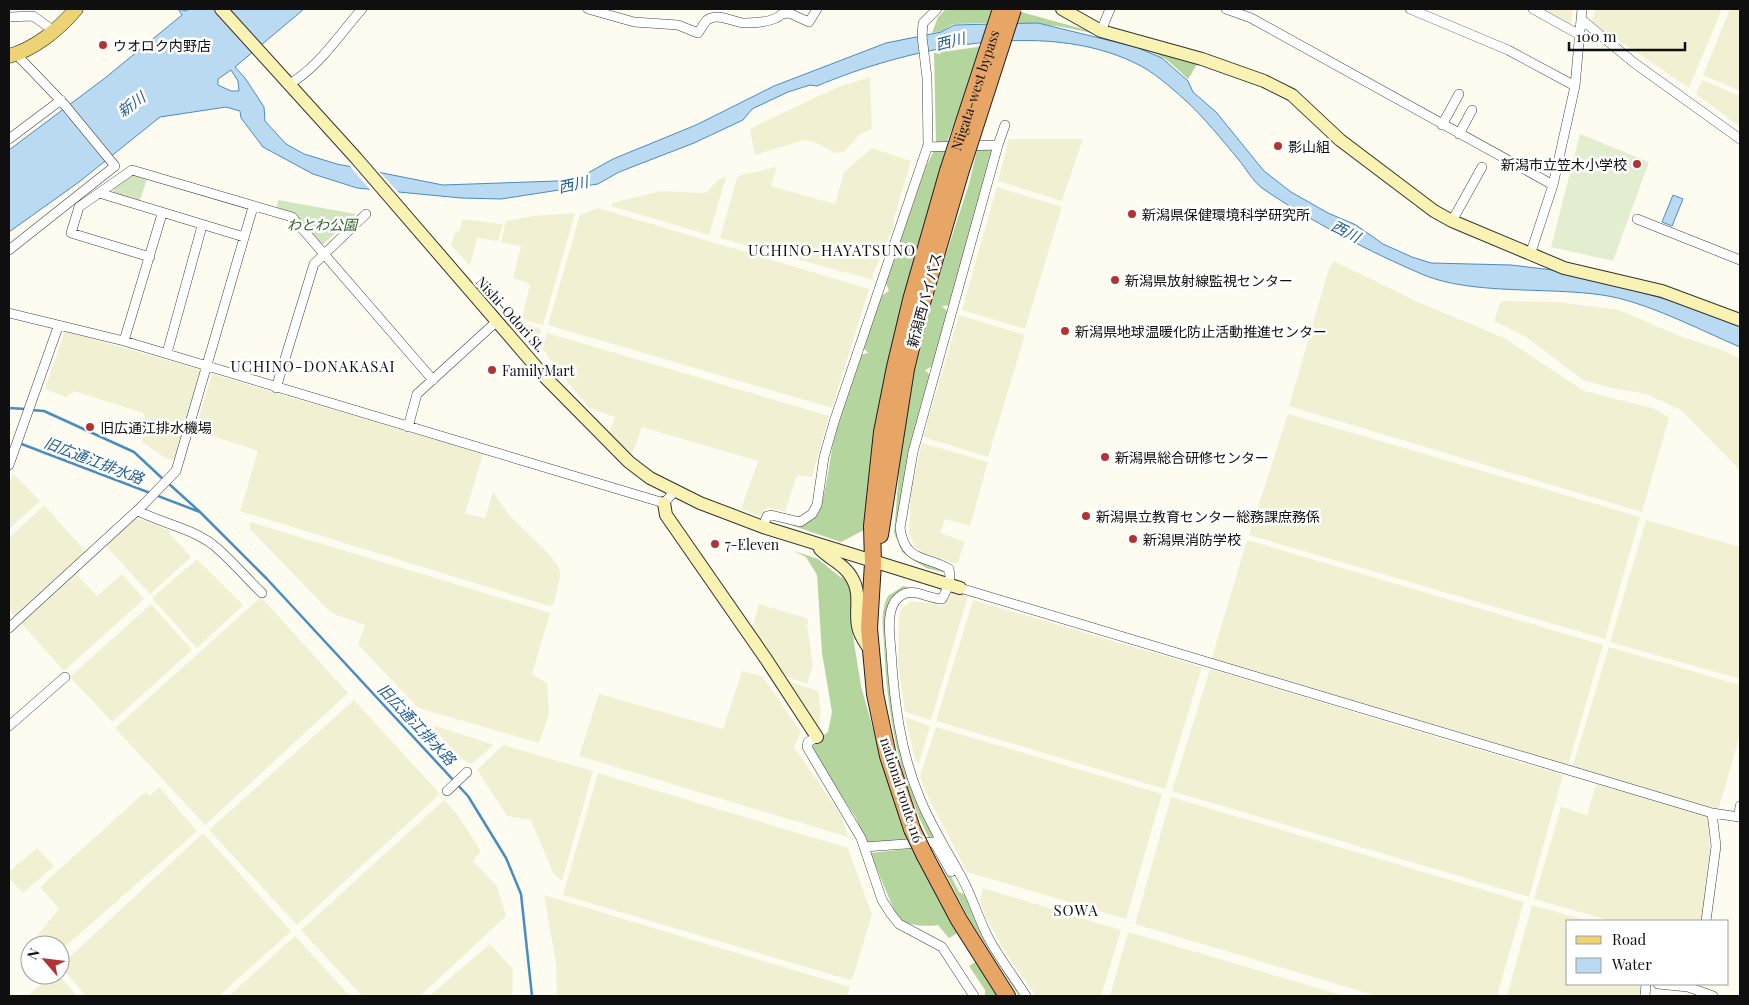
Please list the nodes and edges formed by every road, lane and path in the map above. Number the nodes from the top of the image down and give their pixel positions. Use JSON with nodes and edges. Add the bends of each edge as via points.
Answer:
{"nodes":[{"id":1,"x":76,"y":9,"type":"edge"},
{"id":2,"x":221,"y":9,"type":"edge"},
{"id":3,"x":362,"y":9,"type":"edge"},
{"id":4,"x":588,"y":9,"type":"edge"},
{"id":5,"x":817,"y":9,"type":"edge"},
{"id":6,"x":937,"y":9,"type":"edge"},
{"id":7,"x":1001,"y":9,"type":"edge"},
{"id":8,"x":1013,"y":9,"type":"edge"},
{"id":9,"x":1062,"y":9,"type":"edge"},
{"id":10,"x":1110,"y":9,"type":"edge"},
{"id":11,"x":1226,"y":9,"type":"edge"},
{"id":12,"x":1410,"y":9,"type":"edge"},
{"id":13,"x":1533,"y":9,"type":"edge"},
{"id":14,"x":1582,"y":9,"type":"edge"},
{"id":15,"x":9,"y":17,"type":"edge"},
{"id":16,"x":1581,"y":19,"type":"junction"},
{"id":17,"x":54,"y":31,"type":"junction"},
{"id":18,"x":1102,"y":31,"type":"junction"},
{"id":19,"x":1578,"y":34,"type":"junction"},
{"id":20,"x":12,"y":55,"type":"edge"},
{"id":21,"x":288,"y":85,"type":"junction"},
{"id":22,"x":1574,"y":86,"type":"junction"},
{"id":23,"x":1458,"y":94,"type":"dead end"},
{"id":24,"x":63,"y":102,"type":"junction"},
{"id":25,"x":1472,"y":110,"type":"dead end"},
{"id":26,"x":1005,"y":124,"type":"dead end"},
{"id":27,"x":1442,"y":125,"type":"junction"},
{"id":28,"x":1459,"y":134,"type":"junction"},
{"id":29,"x":1740,"y":138,"type":"edge"},
{"id":30,"x":9,"y":140,"type":"edge"},
{"id":31,"x":998,"y":145,"type":"junction"},
{"id":32,"x":928,"y":148,"type":"junction"},
{"id":33,"x":1482,"y":167,"type":"dead end"},
{"id":34,"x":955,"y":170,"type":"junction"},
{"id":35,"x":1553,"y":185,"type":"junction"},
{"id":36,"x":99,"y":193,"type":"junction"},
{"id":37,"x":253,"y":207,"type":"junction"},
{"id":38,"x":162,"y":214,"type":"junction"},
{"id":39,"x":366,"y":214,"type":"dead end"},
{"id":40,"x":1637,"y":220,"type":"dead end"},
{"id":41,"x":1452,"y":221,"type":"junction"},
{"id":42,"x":202,"y":226,"type":"junction"},
{"id":43,"x":244,"y":237,"type":"junction"},
{"id":44,"x":9,"y":250,"type":"edge"},
{"id":45,"x":324,"y":254,"type":"junction"},
{"id":46,"x":1530,"y":255,"type":"junction"},
{"id":47,"x":150,"y":257,"type":"junction"},
{"id":48,"x":1740,"y":260,"type":"edge"},
{"id":49,"x":9,"y":313,"type":"edge"},
{"id":50,"x":1740,"y":320,"type":"edge"},
{"id":51,"x":496,"y":322,"type":"junction"},
{"id":52,"x":58,"y":327,"type":"junction"},
{"id":53,"x":124,"y":341,"type":"junction"},
{"id":54,"x":166,"y":353,"type":"junction"},
{"id":55,"x":206,"y":366,"type":"junction"},
{"id":56,"x":433,"y":380,"type":"junction"},
{"id":57,"x":276,"y":388,"type":"junction"},
{"id":58,"x":408,"y":427,"type":"junction"},
{"id":59,"x":9,"y":464,"type":"edge"},
{"id":60,"x":675,"y":491,"type":"junction"},
{"id":61,"x":664,"y":503,"type":"junction"},
{"id":62,"x":139,"y":509,"type":"junction"},
{"id":63,"x":763,"y":527,"type":"junction"},
{"id":64,"x":814,"y":544,"type":"junction"},
{"id":65,"x":873,"y":562,"type":"junction"},
{"id":66,"x":954,"y":586,"type":"junction"},
{"id":67,"x":262,"y":593,"type":"dead end"},
{"id":68,"x":9,"y":628,"type":"edge"},
{"id":69,"x":870,"y":650,"type":"junction"},
{"id":70,"x":65,"y":676,"type":"dead end"},
{"id":71,"x":9,"y":726,"type":"edge"},
{"id":72,"x":817,"y":737,"type":"joint"},
{"id":73,"x":467,"y":772,"type":"dead end"},
{"id":74,"x":447,"y":791,"type":"dead end"},
{"id":75,"x":1740,"y":806,"type":"edge"},
{"id":76,"x":1712,"y":814,"type":"junction"},
{"id":77,"x":864,"y":847,"type":"junction"},
{"id":78,"x":962,"y":879,"type":"junction"},
{"id":79,"x":1706,"y":920,"type":"edge"},
{"id":80,"x":1689,"y":985,"type":"edge"},
{"id":81,"x":974,"y":996,"type":"edge"},
{"id":82,"x":1007,"y":996,"type":"edge"},
{"id":83,"x":1026,"y":996,"type":"edge"},
{"id":84,"x":1713,"y":996,"type":"edge"}],
"edges":[{"from":1,"to":17,"type":"main road"},
{"from":2,"to":21,"type":"street","name":"Nishi-Odori St."},
{"from":3,"to":21,"type":"street","via":[[329,51]]},
{"from":4,"to":5,"type":"street","via":[[634,22],[678,26],[698,33],[708,20],[717,18],[733,18],[744,23],[776,19],[789,13],[809,22]]},
{"from":6,"to":32,"type":"street","via":[[923,22],[922,36],[927,78]]},
{"from":7,"to":34,"type":"highway","name":"Niigata-west bypass","bridge":true},
{"from":8,"to":34,"type":"highway","name":"Niigata-west bypass","bridge":true},
{"from":9,"to":18,"type":"street"},
{"from":10,"to":18,"type":"street"},
{"from":11,"to":27,"type":"street","via":[[1251,18]]},
{"from":12,"to":22,"type":"street","via":[[1508,50]]},
{"from":13,"to":19,"type":"street"},
{"from":14,"to":16,"type":"street"},
{"from":15,"to":17,"type":"street","via":[[33,16]]},
{"from":16,"to":19,"type":"street"},
{"from":16,"to":29,"type":"street","via":[[1633,62]]},
{"from":17,"to":20,"type":"main road"},
{"from":18,"to":41,"type":"street","via":[[1210,62],[1264,81],[1292,95],[1340,140]]},
{"from":19,"to":22,"type":"street"},
{"from":20,"to":24,"type":"street"},
{"from":21,"to":51,"type":"street","name":"Nishi-Odori St.","via":[[359,162]]},
{"from":22,"to":35,"type":"street"},
{"from":23,"to":27,"type":"street"},
{"from":24,"to":30,"type":"street"},
{"from":24,"to":44,"type":"street","via":[[115,166]]},
{"from":25,"to":28,"type":"street"},
{"from":26,"to":31,"type":"street"},
{"from":27,"to":28,"type":"street"},
{"from":28,"to":35,"type":"street"},
{"from":31,"to":32,"type":"street"},
{"from":31,"to":66,"type":"street","via":[[913,452],[900,528],[902,540],[915,556],[948,569]]},
{"from":32,"to":63,"type":"street","via":[[834,422],[824,457],[817,505],[812,514],[800,522],[771,515],[767,516]]},
{"from":33,"to":41,"type":"street"},
{"from":34,"to":65,"type":"highway","name":"新潟西バイパス","via":[[889,432],[882,529]]},
{"from":35,"to":46,"type":"street"},
{"from":36,"to":37,"type":"street","via":[[132,170]]},
{"from":36,"to":38,"type":"street"},
{"from":36,"to":47,"type":"street","via":[[79,207],[71,233]]},
{"from":37,"to":43,"type":"street"},
{"from":37,"to":45,"type":"street","via":[[292,217]]},
{"from":38,"to":42,"type":"street"},
{"from":38,"to":47,"type":"street"},
{"from":39,"to":45,"type":"street"},
{"from":40,"to":48,"type":"street"},
{"from":41,"to":46,"type":"street"},
{"from":42,"to":43,"type":"street"},
{"from":42,"to":54,"type":"street"},
{"from":43,"to":55,"type":"street"},
{"from":45,"to":56,"type":"street"},
{"from":45,"to":57,"type":"street","via":[[314,264]]},
{"from":46,"to":50,"type":"street","via":[[1564,268],[1662,291]]},
{"from":47,"to":53,"type":"street"},
{"from":49,"to":52,"type":"street"},
{"from":51,"to":56,"type":"street"},
{"from":51,"to":60,"type":"street","name":"Nishi-Odori St.","via":[[618,453],[650,478]]},
{"from":52,"to":53,"type":"street"},
{"from":52,"to":59,"type":"street"},
{"from":53,"to":54,"type":"street"},
{"from":54,"to":55,"type":"street"},
{"from":55,"to":57,"type":"street"},
{"from":55,"to":62,"type":"street","via":[[176,471]]},
{"from":56,"to":58,"type":"street","via":[[417,394]]},
{"from":57,"to":58,"type":"street"},
{"from":58,"to":61,"type":"street"},
{"from":60,"to":61,"type":"street"},
{"from":60,"to":63,"type":"street","name":"Nishi-Odori St.","via":[[700,504]]},
{"from":61,"to":72,"type":"street","via":[[666,515]]},
{"from":62,"to":67,"type":"street","via":[[212,544]]},
{"from":62,"to":68,"type":"street"},
{"from":63,"to":64,"type":"street","name":"Nishi-Odori St."},
{"from":64,"to":65,"type":"street","name":"Nishi-Odori St."},
{"from":64,"to":69,"type":"street","via":[[854,580],[858,626]]},
{"from":65,"to":66,"type":"street","name":"Nishi-Odori St."},
{"from":65,"to":69,"type":"highway","name":"national route 116"},
{"from":66,"to":76,"type":"street"},
{"from":66,"to":78,"type":"street","via":[[942,599],[914,592],[897,598],[891,612],[890,644],[898,719],[911,778]]},
{"from":69,"to":82,"type":"highway","name":"national route 116","bridge":true,"via":[[888,756],[912,829],[959,920]]},
{"from":70,"to":71,"type":"street"},
{"from":72,"to":77,"type":"street","via":[[808,742],[807,747]]},
{"from":73,"to":74,"type":"street"},
{"from":75,"to":76,"type":"street","via":[[1739,818]]},
{"from":76,"to":79,"type":"street","via":[[1716,846]]},
{"from":77,"to":78,"type":"street","via":[[934,842],[957,882]]},
{"from":77,"to":81,"type":"street","via":[[876,884],[891,914],[899,924],[942,946]]},
{"from":78,"to":83,"type":"street","via":[[989,938]]},
{"from":80,"to":84,"type":"street"}]}
